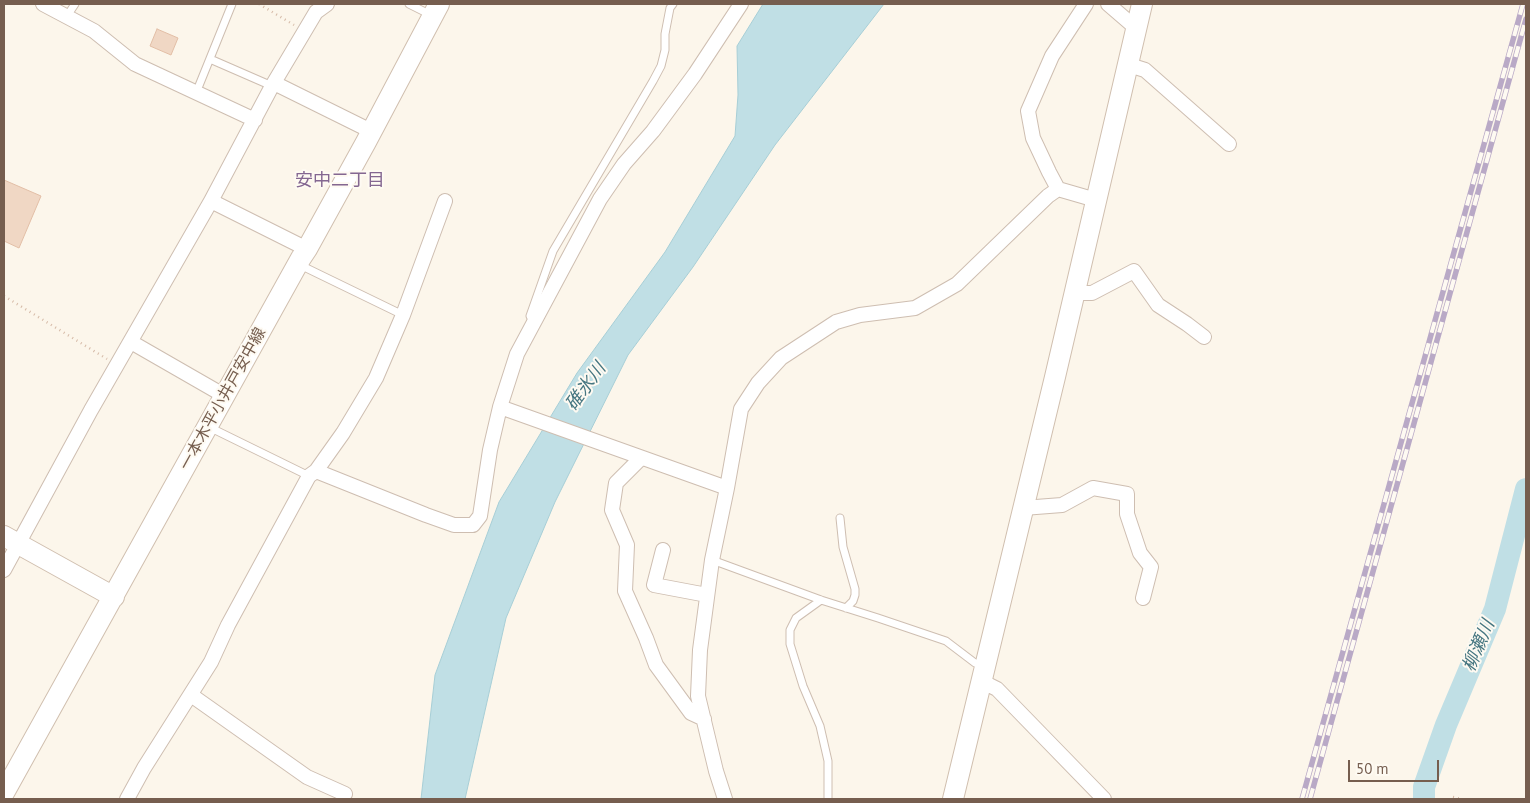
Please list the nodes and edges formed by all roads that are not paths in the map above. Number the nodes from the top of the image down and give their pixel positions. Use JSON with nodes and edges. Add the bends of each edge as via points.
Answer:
{"nodes":[{"id":1,"x":43,"y":4,"type":"edge"},
{"id":2,"x":75,"y":4,"type":"edge"},
{"id":3,"x":232,"y":4,"type":"edge"},
{"id":4,"x":326,"y":4,"type":"edge"},
{"id":5,"x":409,"y":4,"type":"edge"},
{"id":6,"x":673,"y":4,"type":"edge"},
{"id":7,"x":741,"y":4,"type":"edge"},
{"id":8,"x":1086,"y":4,"type":"edge"},
{"id":9,"x":1108,"y":4,"type":"edge"},
{"id":10,"x":1142,"y":4,"type":"edge"},
{"id":11,"x":436,"y":10,"type":"edge"},
{"id":12,"x":67,"y":16,"type":"junction"},
{"id":13,"x":1137,"y":29,"type":"junction"},
{"id":14,"x":210,"y":59,"type":"junction"},
{"id":15,"x":1129,"y":64,"type":"junction"},
{"id":16,"x":273,"y":84,"type":"junction"},
{"id":17,"x":196,"y":93,"type":"junction"},
{"id":18,"x":254,"y":120,"type":"junction"},
{"id":19,"x":372,"y":131,"type":"junction"},
{"id":20,"x":1229,"y":144,"type":"dead end"},
{"id":21,"x":1058,"y":189,"type":"junction"},
{"id":22,"x":1096,"y":200,"type":"junction"},
{"id":23,"x":211,"y":201,"type":"junction"},
{"id":24,"x":445,"y":201,"type":"dead end"},
{"id":25,"x":302,"y":257,"type":"junction"},
{"id":26,"x":1074,"y":293,"type":"junction"},
{"id":27,"x":403,"y":315,"type":"junction"},
{"id":28,"x":533,"y":322,"type":"junction"},
{"id":29,"x":1204,"y":337,"type":"dead end"},
{"id":30,"x":131,"y":342,"type":"junction"},
{"id":31,"x":225,"y":396,"type":"junction"},
{"id":32,"x":504,"y":408,"type":"junction"},
{"id":33,"x":208,"y":426,"type":"junction"},
{"id":34,"x":637,"y":457,"type":"junction"},
{"id":35,"x":313,"y":474,"type":"junction"},
{"id":36,"x":727,"y":488,"type":"junction"},
{"id":37,"x":1023,"y":508,"type":"junction"},
{"id":38,"x":840,"y":518,"type":"dead end"},
{"id":39,"x":11,"y":540,"type":"edge"},
{"id":40,"x":662,"y":550,"type":"dead end"},
{"id":41,"x":712,"y":560,"type":"junction"},
{"id":42,"x":4,"y":570,"type":"edge"},
{"id":43,"x":707,"y":595,"type":"junction"},
{"id":44,"x":114,"y":597,"type":"junction"},
{"id":45,"x":1143,"y":598,"type":"dead end"},
{"id":46,"x":821,"y":600,"type":"junction"},
{"id":47,"x":846,"y":608,"type":"junction"},
{"id":48,"x":983,"y":673,"type":"junction"},
{"id":49,"x":191,"y":695,"type":"junction"},
{"id":50,"x":704,"y":719,"type":"junction"},
{"id":51,"x":4,"y":793,"type":"edge"},
{"id":52,"x":345,"y":794,"type":"dead end"},
{"id":53,"x":127,"y":799,"type":"edge"},
{"id":54,"x":725,"y":799,"type":"edge"},
{"id":55,"x":828,"y":799,"type":"edge"},
{"id":56,"x":953,"y":799,"type":"edge"},
{"id":57,"x":1104,"y":799,"type":"edge"}],
"edges":[{"from":1,"to":12,"type":"street"},
{"from":2,"to":12,"type":"lane"},
{"from":3,"to":14,"type":"lane"},
{"from":4,"to":16,"type":"street","via":[[316,12]]},
{"from":5,"to":11,"type":"lane"},
{"from":6,"to":28,"type":"lane","via":[[666,25],[661,66],[553,251],[530,316]]},
{"from":7,"to":28,"type":"street","via":[[695,74],[624,164],[600,200]]},
{"from":8,"to":21,"type":"street","via":[[1052,56],[1028,111],[1033,138]]},
{"from":9,"to":13,"type":"street"},
{"from":10,"to":13,"type":"street"},
{"from":11,"to":19,"type":"street","name":"一本木平小井戸安中線"},
{"from":12,"to":17,"type":"street","via":[[94,31],[135,64]]},
{"from":13,"to":15,"type":"street"},
{"from":14,"to":16,"type":"lane"},
{"from":14,"to":17,"type":"lane"},
{"from":15,"to":20,"type":"street","via":[[1145,70]]},
{"from":15,"to":22,"type":"street"},
{"from":16,"to":18,"type":"street"},
{"from":16,"to":19,"type":"street"},
{"from":17,"to":18,"type":"street"},
{"from":18,"to":23,"type":"street"},
{"from":19,"to":25,"type":"street","name":"一本木平小井戸安中線"},
{"from":21,"to":22,"type":"street"},
{"from":21,"to":36,"type":"street","via":[[957,284],[915,308],[860,315],[836,322],[781,358],[758,382],[741,409]]},
{"from":22,"to":26,"type":"street"},
{"from":23,"to":25,"type":"street"},
{"from":23,"to":30,"type":"street"},
{"from":24,"to":27,"type":"street"},
{"from":25,"to":27,"type":"lane"},
{"from":25,"to":31,"type":"street","name":"一本木平小井戸安中線"},
{"from":26,"to":29,"type":"street","via":[[1092,293],[1134,271],[1158,305]]},
{"from":26,"to":37,"type":"street"},
{"from":27,"to":35,"type":"street","via":[[376,378],[343,433]]},
{"from":28,"to":32,"type":"street","via":[[516,354]]},
{"from":30,"to":31,"type":"street"},
{"from":30,"to":39,"type":"street"},
{"from":31,"to":33,"type":"street","name":"一本木平小井戸安中線"},
{"from":32,"to":34,"type":"street"},
{"from":32,"to":35,"type":"street","via":[[490,450],[480,516],[473,525],[454,525]]},
{"from":33,"to":35,"type":"lane"},
{"from":33,"to":44,"type":"street","name":"一本木平小井戸安中線"},
{"from":34,"to":36,"type":"street"},
{"from":34,"to":50,"type":"street","via":[[616,483],[612,510],[627,545],[625,591],[656,665],[691,713]]},
{"from":35,"to":49,"type":"street"},
{"from":36,"to":41,"type":"street"},
{"from":37,"to":45,"type":"street","via":[[1062,505],[1094,488],[1126,494],[1127,514],[1140,553],[1151,567]]},
{"from":37,"to":48,"type":"street"},
{"from":38,"to":47,"type":"lane","via":[[843,547],[855,589],[853,601]]},
{"from":39,"to":42,"type":"street"},
{"from":39,"to":44,"type":"street"},
{"from":40,"to":43,"type":"street","via":[[654,585]]},
{"from":41,"to":43,"type":"street"},
{"from":41,"to":46,"type":"lane"},
{"from":43,"to":50,"type":"street","via":[[698,696]]},
{"from":44,"to":51,"type":"street","name":"一本木平小井戸安中線"},
{"from":46,"to":47,"type":"lane"},
{"from":46,"to":55,"type":"lane","via":[[796,618],[790,630],[790,644],[820,726],[828,761]]},
{"from":47,"to":48,"type":"lane","via":[[946,641]]},
{"from":48,"to":56,"type":"street"},
{"from":48,"to":57,"type":"street"},
{"from":49,"to":52,"type":"street","via":[[307,777]]},
{"from":49,"to":53,"type":"street"},
{"from":50,"to":54,"type":"street"}]}
